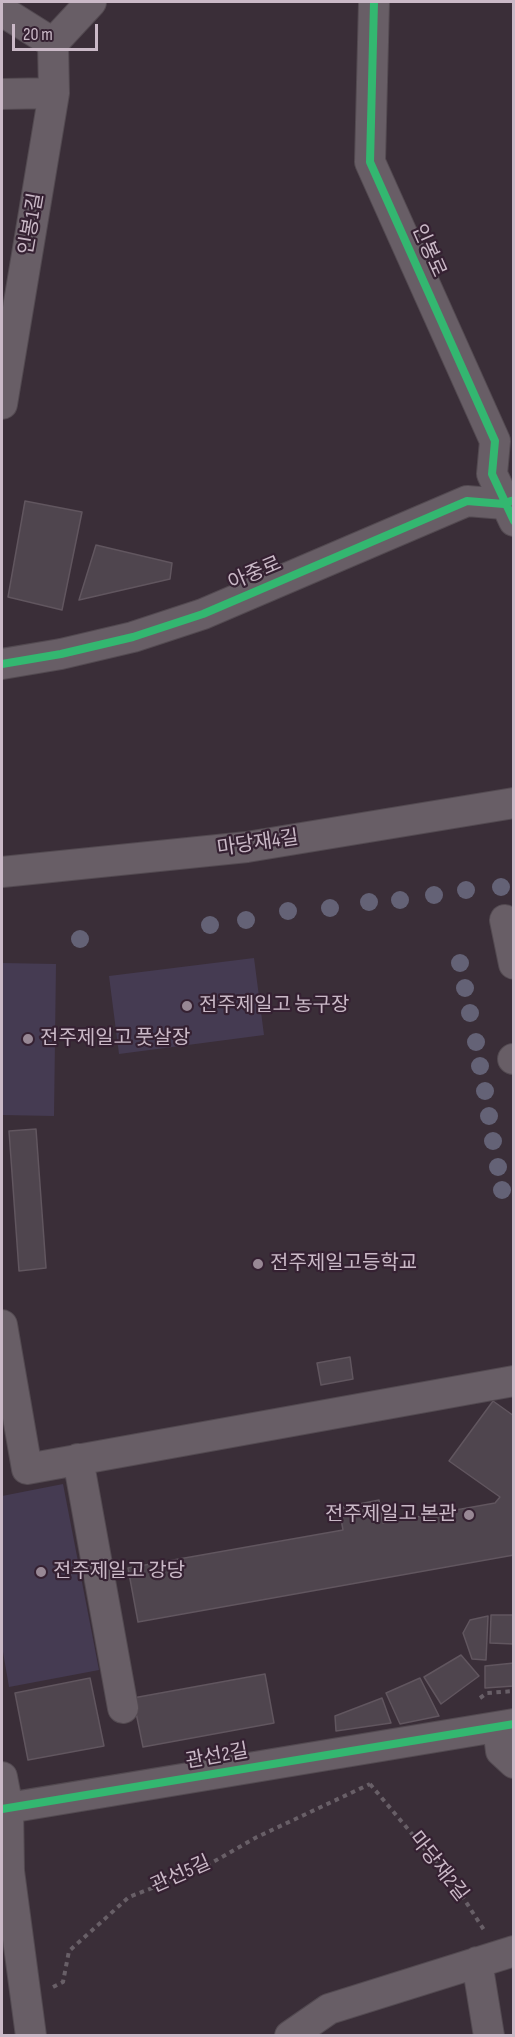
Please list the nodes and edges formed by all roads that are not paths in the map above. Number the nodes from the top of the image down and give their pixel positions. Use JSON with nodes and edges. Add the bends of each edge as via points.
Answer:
{"nodes":[{"id":1,"x":91,"y":2,"type":"edge"},
{"id":2,"x":374,"y":2,"type":"edge"},
{"id":3,"x":2,"y":11,"type":"edge"},
{"id":4,"x":53,"y":43,"type":"junction"},
{"id":5,"x":54,"y":93,"type":"junction"},
{"id":6,"x":2,"y":94,"type":"edge"},
{"id":7,"x":13,"y":269,"type":"edge"},
{"id":8,"x":2,"y":404,"type":"edge"},
{"id":9,"x":503,"y":469,"type":"edge"},
{"id":10,"x":467,"y":501,"type":"junction"},
{"id":11,"x":510,"y":508,"type":"edge"},
{"id":12,"x":2,"y":664,"type":"edge"},
{"id":13,"x":513,"y":803,"type":"edge"},
{"id":14,"x":2,"y":872,"type":"edge"},
{"id":15,"x":505,"y":920,"type":"dead end"},
{"id":16,"x":513,"y":964,"type":"edge"},
{"id":17,"x":2,"y":1325,"type":"edge"},
{"id":18,"x":513,"y":1381,"type":"edge"},
{"id":19,"x":78,"y":1460,"type":"junction"},
{"id":20,"x":123,"y":1708,"type":"dead end"},
{"id":21,"x":506,"y":1726,"type":"edge"},
{"id":22,"x":513,"y":1762,"type":"edge"},
{"id":23,"x":2,"y":1777,"type":"edge"},
{"id":24,"x":5,"y":1809,"type":"edge"},
{"id":25,"x":496,"y":1956,"type":"edge"},
{"id":26,"x":31,"y":2036,"type":"edge"},
{"id":27,"x":290,"y":2036,"type":"edge"},
{"id":28,"x":489,"y":2036,"type":"edge"}],
"edges":[{"from":1,"to":4,"type":"street"},
{"from":2,"to":9,"type":"street","name":"인봉로","via":[[370,162],[495,441]]},
{"from":3,"to":4,"type":"street"},
{"from":4,"to":5,"type":"street","name":"인봉1길"},
{"from":5,"to":6,"type":"street"},
{"from":5,"to":7,"type":"street","name":"인봉1길"},
{"from":7,"to":8,"type":"street","name":"인봉1길"},
{"from":9,"to":10,"type":"street","name":"아중로"},
{"from":9,"to":11,"type":"street","name":"인봉로"},
{"from":10,"to":11,"type":"street","name":"아중로"},
{"from":10,"to":12,"type":"street","name":"아중로","via":[[204,614],[133,637]]},
{"from":13,"to":14,"type":"street","name":"마당재4길","via":[[246,847]]},
{"from":15,"to":16,"type":"street"},
{"from":17,"to":19,"type":"street","via":[[27,1469]]},
{"from":18,"to":19,"type":"street"},
{"from":19,"to":20,"type":"street"},
{"from":21,"to":22,"type":"street","via":[[501,1751]]},
{"from":21,"to":24,"type":"street","name":"관선2길"},
{"from":23,"to":24,"type":"street"},
{"from":24,"to":26,"type":"street"},
{"from":25,"to":27,"type":"street","via":[[329,2010]]},
{"from":25,"to":28,"type":"street"}]}
